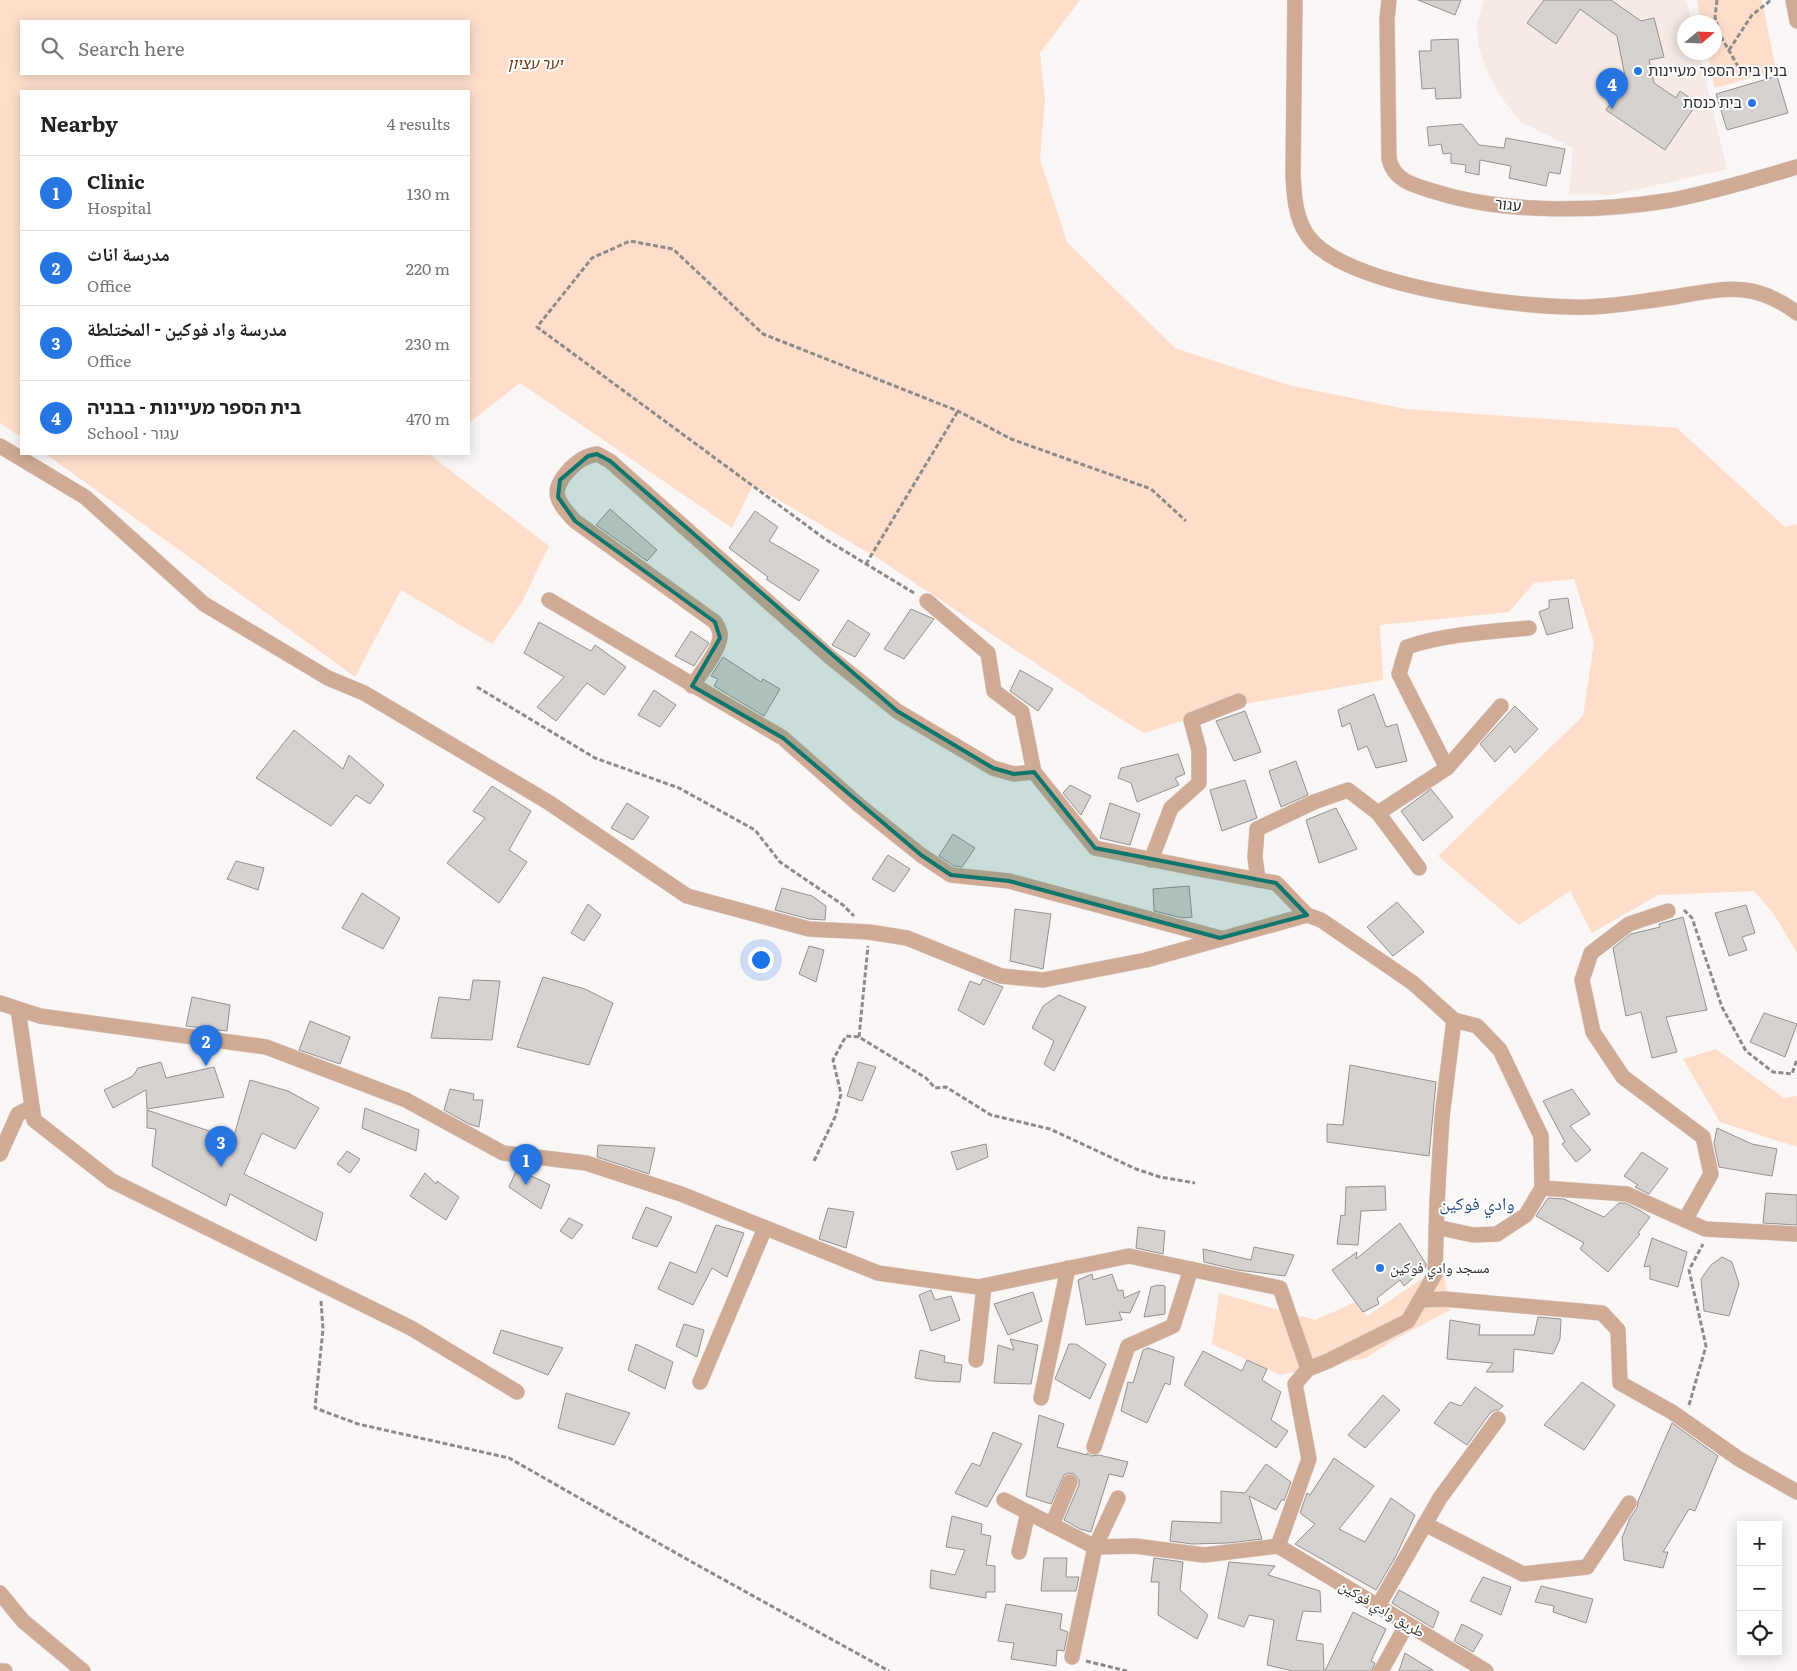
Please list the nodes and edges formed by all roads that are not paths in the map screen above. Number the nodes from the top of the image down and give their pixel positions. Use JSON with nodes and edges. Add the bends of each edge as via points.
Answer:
{"nodes":[{"id":1,"x":1295,"y":0,"type":"edge"},
{"id":2,"x":1389,"y":0,"type":"edge"},
{"id":3,"x":1793,"y":0,"type":"edge"},
{"id":4,"x":1797,"y":21,"type":"edge"},
{"id":5,"x":1797,"y":168,"type":"edge"},
{"id":6,"x":1797,"y":313,"type":"edge"},
{"id":7,"x":0,"y":446,"type":"edge"},
{"id":8,"x":549,"y":600,"type":"dead end"},
{"id":9,"x":927,"y":601,"type":"road end"},
{"id":10,"x":1529,"y":628,"type":"dead end"},
{"id":11,"x":692,"y":686,"type":"junction"},
{"id":12,"x":1239,"y":702,"type":"dead end"},
{"id":13,"x":1501,"y":706,"type":"dead end"},
{"id":14,"x":1447,"y":768,"type":"junction"},
{"id":15,"x":1034,"y":772,"type":"junction"},
{"id":16,"x":1378,"y":813,"type":"junction"},
{"id":17,"x":1151,"y":860,"type":"junction"},
{"id":18,"x":1419,"y":868,"type":"dead end"},
{"id":19,"x":1258,"y":880,"type":"junction"},
{"id":20,"x":1668,"y":910,"type":"road end"},
{"id":21,"x":1307,"y":915,"type":"junction"},
{"id":22,"x":1220,"y":938,"type":"junction"},
{"id":23,"x":0,"y":1003,"type":"edge"},
{"id":24,"x":18,"y":1009,"type":"junction"},
{"id":25,"x":1454,"y":1020,"type":"junction"},
{"id":26,"x":32,"y":1108,"type":"junction"},
{"id":27,"x":0,"y":1154,"type":"edge"},
{"id":28,"x":1542,"y":1188,"type":"junction"},
{"id":29,"x":1684,"y":1220,"type":"junction"},
{"id":30,"x":1436,"y":1227,"type":"junction"},
{"id":31,"x":765,"y":1228,"type":"junction"},
{"id":32,"x":1797,"y":1234,"type":"edge"},
{"id":33,"x":1068,"y":1268,"type":"junction"},
{"id":34,"x":1192,"y":1269,"type":"junction"},
{"id":35,"x":984,"y":1286,"type":"junction"},
{"id":36,"x":1420,"y":1300,"type":"junction"},
{"id":37,"x":976,"y":1360,"type":"dead end"},
{"id":38,"x":1308,"y":1370,"type":"junction"},
{"id":39,"x":700,"y":1382,"type":"dead end"},
{"id":40,"x":517,"y":1392,"type":"dead end"},
{"id":41,"x":1041,"y":1398,"type":"dead end"},
{"id":42,"x":1498,"y":1419,"type":"dead end"},
{"id":43,"x":1094,"y":1448,"type":"dead end"},
{"id":44,"x":1070,"y":1482,"type":"dead end"},
{"id":45,"x":1797,"y":1492,"type":"edge"},
{"id":46,"x":1118,"y":1498,"type":"dead end"},
{"id":47,"x":1004,"y":1500,"type":"dead end"},
{"id":48,"x":1629,"y":1504,"type":"dead end"},
{"id":49,"x":1028,"y":1512,"type":"junction"},
{"id":50,"x":1052,"y":1524,"type":"junction"},
{"id":51,"x":1425,"y":1524,"type":"junction"},
{"id":52,"x":1278,"y":1546,"type":"junction"},
{"id":53,"x":1095,"y":1547,"type":"junction"},
{"id":54,"x":1019,"y":1552,"type":"dead end"},
{"id":55,"x":0,"y":1593,"type":"edge"},
{"id":56,"x":1378,"y":1606,"type":"junction"},
{"id":57,"x":1407,"y":1624,"type":"junction"},
{"id":58,"x":1072,"y":1658,"type":"road end"},
{"id":59,"x":0,"y":1670,"type":"edge"},
{"id":60,"x":5,"y":1671,"type":"edge"},
{"id":61,"x":83,"y":1671,"type":"edge"},
{"id":62,"x":1381,"y":1671,"type":"edge"},
{"id":63,"x":1486,"y":1671,"type":"edge"}],
"edges":[{"from":1,"to":6,"type":"street","via":[[1294,195],[1302,226],[1326,254],[1356,269],[1403,283],[1522,305],[1586,307],[1731,289],[1762,293]]},
{"from":2,"to":5,"type":"street","name":"עגור","via":[[1389,159],[1396,173],[1408,183],[1476,201],[1581,208],[1673,200]]},
{"from":3,"to":4,"type":"street"},
{"from":7,"to":22,"type":"street","via":[[85,497],[204,604],[328,678],[364,693],[548,802],[687,896],[809,929],[869,932],[906,938],[1001,976],[1043,980],[1146,960]]},
{"from":8,"to":11,"type":"street"},
{"from":9,"to":15,"type":"street","via":[[988,653],[994,691],[1022,712]]},
{"from":10,"to":14,"type":"street","via":[[1448,636],[1407,647],[1399,674]]},
{"from":11,"to":15,"type":"street","via":[[716,648],[720,630],[715,622],[575,521],[562,508],[557,488],[560,480],[577,462],[588,456],[596,454],[610,461],[830,657],[897,711],[994,768],[1014,774]]},
{"from":11,"to":22,"type":"street","via":[[783,738],[920,856],[951,875],[1008,881]]},
{"from":12,"to":17,"type":"street","via":[[1190,720],[1199,750],[1198,783],[1171,808]]},
{"from":13,"to":14,"type":"street"},
{"from":14,"to":16,"type":"street"},
{"from":15,"to":17,"type":"street","via":[[1095,848]]},
{"from":16,"to":18,"type":"street"},
{"from":16,"to":19,"type":"street","via":[[1348,790],[1257,828],[1255,857]]},
{"from":17,"to":19,"type":"street"},
{"from":19,"to":21,"type":"street","via":[[1276,883]]},
{"from":20,"to":29,"type":"street","via":[[1630,924],[1591,952],[1582,980],[1592,1032],[1623,1076],[1703,1137],[1711,1174]]},
{"from":21,"to":22,"type":"street"},
{"from":21,"to":25,"type":"street","via":[[1322,920],[1413,984]]},
{"from":23,"to":24,"type":"street"},
{"from":24,"to":26,"type":"street"},
{"from":24,"to":31,"type":"street","via":[[40,1016],[266,1047],[406,1100],[503,1153],[586,1163],[681,1194]]},
{"from":25,"to":28,"type":"street","via":[[1477,1026],[1500,1050],[1542,1136]]},
{"from":25,"to":30,"type":"street","via":[[1442,1117]]},
{"from":26,"to":27,"type":"street","via":[[18,1114]]},
{"from":26,"to":40,"type":"street","via":[[34,1120],[112,1181],[411,1328]]},
{"from":28,"to":29,"type":"street","via":[[1627,1194]]},
{"from":28,"to":30,"type":"street","via":[[1526,1215],[1498,1234],[1473,1235]]},
{"from":29,"to":32,"type":"street","via":[[1710,1230]]},
{"from":30,"to":36,"type":"street","via":[[1435,1274]]},
{"from":31,"to":35,"type":"street","via":[[878,1273]]},
{"from":31,"to":39,"type":"street"},
{"from":33,"to":34,"type":"street","via":[[1129,1256]]},
{"from":33,"to":35,"type":"street"},
{"from":33,"to":41,"type":"street"},
{"from":34,"to":38,"type":"street","via":[[1280,1288]]},
{"from":34,"to":43,"type":"street","via":[[1173,1326],[1128,1346]]},
{"from":35,"to":37,"type":"street"},
{"from":36,"to":38,"type":"street","via":[[1408,1321]]},
{"from":36,"to":45,"type":"street","via":[[1444,1299],[1602,1313],[1618,1330],[1620,1383],[1672,1412],[1739,1459]]},
{"from":38,"to":52,"type":"street","via":[[1295,1384],[1308,1460]]},
{"from":42,"to":51,"type":"street","via":[[1440,1498]]},
{"from":44,"to":50,"type":"street"},
{"from":46,"to":53,"type":"street"},
{"from":47,"to":49,"type":"street"},
{"from":48,"to":51,"type":"street","via":[[1587,1567],[1523,1574]]},
{"from":49,"to":50,"type":"street"},
{"from":49,"to":54,"type":"street"},
{"from":50,"to":53,"type":"street"},
{"from":51,"to":56,"type":"street"},
{"from":52,"to":53,"type":"street","via":[[1204,1555],[1134,1546]]},
{"from":52,"to":56,"type":"street","name":"طريق وادي فوکين"},
{"from":53,"to":58,"type":"street"},
{"from":55,"to":61,"type":"street","via":[[23,1621]]},
{"from":56,"to":57,"type":"street","name":"طريق وادي فوکين"},
{"from":57,"to":62,"type":"street"},
{"from":57,"to":63,"type":"street","name":"طريق وادي فوکين"},
{"from":59,"to":60,"type":"street"}]}
